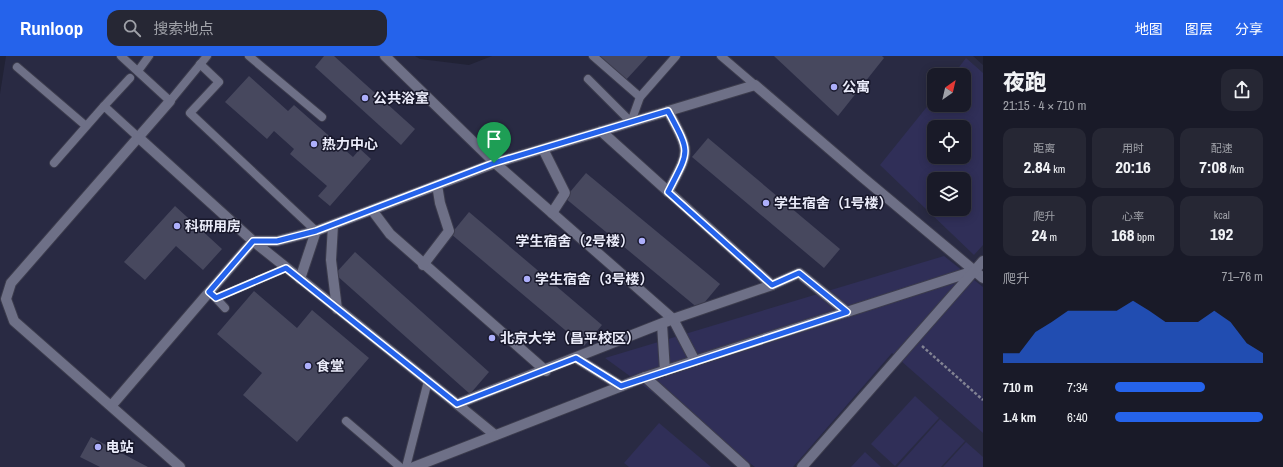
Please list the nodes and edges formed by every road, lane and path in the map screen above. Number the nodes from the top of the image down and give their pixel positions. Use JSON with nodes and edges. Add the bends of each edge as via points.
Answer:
{"nodes":[{"id":1,"x":121,"y":56,"type":"edge"},
{"id":2,"x":149,"y":56,"type":"edge"},
{"id":3,"x":207,"y":56,"type":"edge"},
{"id":4,"x":249,"y":56,"type":"edge"},
{"id":5,"x":385,"y":56,"type":"edge"},
{"id":6,"x":593,"y":56,"type":"edge"},
{"id":7,"x":676,"y":56,"type":"edge"},
{"id":8,"x":721,"y":56,"type":"edge"},
{"id":9,"x":200,"y":64,"type":"junction"},
{"id":10,"x":17,"y":66,"type":"dead end"},
{"id":11,"x":138,"y":71,"type":"junction"},
{"id":12,"x":130,"y":78,"type":"dead end"},
{"id":13,"x":588,"y":79,"type":"dead end"},
{"id":14,"x":755,"y":85,"type":"junction"},
{"id":15,"x":640,"y":97,"type":"junction"},
{"id":16,"x":170,"y":100,"type":"junction"},
{"id":17,"x":104,"y":106,"type":"junction"},
{"id":18,"x":668,"y":111,"type":"junction"},
{"id":19,"x":322,"y":117,"type":"dead end"},
{"id":20,"x":631,"y":122,"type":"junction"},
{"id":21,"x":86,"y":126,"type":"junction"},
{"id":22,"x":601,"y":131,"type":"junction"},
{"id":23,"x":138,"y":137,"type":"junction"},
{"id":24,"x":543,"y":149,"type":"junction"},
{"id":25,"x":54,"y":162,"type":"dead end"},
{"id":26,"x":494,"y":163,"type":"junction"},
{"id":27,"x":438,"y":185,"type":"junction"},
{"id":28,"x":668,"y":192,"type":"junction"},
{"id":29,"x":372,"y":210,"type":"junction"},
{"id":30,"x":552,"y":213,"type":"junction"},
{"id":31,"x":333,"y":225,"type":"junction"},
{"id":32,"x":316,"y":231,"type":"junction"},
{"id":33,"x":253,"y":241,"type":"junction"},
{"id":34,"x":983,"y":261,"type":"edge"},
{"id":35,"x":423,"y":265,"type":"junction"},
{"id":36,"x":286,"y":268,"type":"junction"},
{"id":37,"x":974,"y":271,"type":"junction"},
{"id":38,"x":983,"y":278,"type":"edge"},
{"id":39,"x":300,"y":279,"type":"junction"},
{"id":40,"x":772,"y":285,"type":"junction"},
{"id":41,"x":213,"y":295,"type":"junction"},
{"id":42,"x":225,"y":308,"type":"dead end"},
{"id":43,"x":337,"y":309,"type":"junction"},
{"id":44,"x":847,"y":312,"type":"junction"},
{"id":45,"x":673,"y":319,"type":"junction"},
{"id":46,"x":662,"y":324,"type":"junction"},
{"id":47,"x":914,"y":339,"type":"junction"},
{"id":48,"x":576,"y":358,"type":"junction"},
{"id":49,"x":695,"y":361,"type":"junction"},
{"id":50,"x":546,"y":371,"type":"junction"},
{"id":51,"x":665,"y":371,"type":"junction"},
{"id":52,"x":645,"y":377,"type":"junction"},
{"id":53,"x":428,"y":381,"type":"junction"},
{"id":54,"x":621,"y":386,"type":"junction"},
{"id":55,"x":983,"y":400,"type":"edge"},
{"id":56,"x":457,"y":404,"type":"junction"},
{"id":57,"x":112,"y":406,"type":"junction"},
{"id":58,"x":346,"y":421,"type":"dead end"},
{"id":59,"x":494,"y":435,"type":"junction"},
{"id":60,"x":180,"y":467,"type":"edge"},
{"id":61,"x":400,"y":467,"type":"edge"},
{"id":62,"x":406,"y":467,"type":"edge"},
{"id":63,"x":414,"y":467,"type":"edge"},
{"id":64,"x":746,"y":467,"type":"edge"},
{"id":65,"x":802,"y":467,"type":"edge"}],
"edges":[{"from":1,"to":11,"type":"lane"},
{"from":2,"to":11,"type":"lane"},
{"from":3,"to":9,"type":"lane"},
{"from":4,"to":19,"type":"lane"},
{"from":5,"to":26,"type":"street"},
{"from":6,"to":15,"type":"lane"},
{"from":7,"to":15,"type":"lane"},
{"from":8,"to":14,"type":"lane"},
{"from":9,"to":16,"type":"lane"},
{"from":9,"to":32,"type":"lane","via":[[219,82],[190,113]]},
{"from":10,"to":21,"type":"lane"},
{"from":11,"to":16,"type":"lane"},
{"from":12,"to":17,"type":"lane"},
{"from":13,"to":20,"type":"lane"},
{"from":14,"to":18,"type":"street"},
{"from":14,"to":37,"type":"street"},
{"from":15,"to":20,"type":"lane"},
{"from":16,"to":23,"type":"street"},
{"from":17,"to":21,"type":"lane"},
{"from":17,"to":23,"type":"lane"},
{"from":18,"to":20,"type":"street"},
{"from":18,"to":28,"type":"street","via":[[684,142],[686,156]]},
{"from":20,"to":22,"type":"street"},
{"from":21,"to":25,"type":"lane"},
{"from":22,"to":24,"type":"street"},
{"from":22,"to":28,"type":"street"},
{"from":23,"to":33,"type":"street"},
{"from":23,"to":57,"type":"street","via":[[11,283],[6,299],[14,321]]},
{"from":24,"to":26,"type":"street"},
{"from":24,"to":30,"type":"street","via":[[565,193]]},
{"from":26,"to":27,"type":"street"},
{"from":26,"to":30,"type":"street"},
{"from":27,"to":29,"type":"street"},
{"from":27,"to":35,"type":"street","via":[[440,203],[449,231]]},
{"from":28,"to":40,"type":"street"},
{"from":29,"to":31,"type":"street"},
{"from":29,"to":35,"type":"street","via":[[390,234]]},
{"from":30,"to":45,"type":"street"},
{"from":31,"to":32,"type":"street"},
{"from":31,"to":43,"type":"street","via":[[331,260]]},
{"from":32,"to":33,"type":"street","via":[[277,241]]},
{"from":32,"to":39,"type":"street"},
{"from":33,"to":36,"type":"street"},
{"from":33,"to":41,"type":"street"},
{"from":34,"to":37,"type":"street"},
{"from":35,"to":50,"type":"street"},
{"from":36,"to":39,"type":"street"},
{"from":36,"to":41,"type":"lane"},
{"from":37,"to":38,"type":"street"},
{"from":37,"to":44,"type":"street"},
{"from":37,"to":47,"type":"street"},
{"from":39,"to":43,"type":"street"},
{"from":40,"to":44,"type":"street","via":[[799,273]]},
{"from":40,"to":45,"type":"street"},
{"from":41,"to":42,"type":"lane"},
{"from":41,"to":57,"type":"street"},
{"from":43,"to":53,"type":"street"},
{"from":44,"to":49,"type":"street"},
{"from":45,"to":46,"type":"street"},
{"from":45,"to":49,"type":"street"},
{"from":46,"to":48,"type":"street"},
{"from":46,"to":51,"type":"street"},
{"from":47,"to":55,"type":"path"},
{"from":47,"to":65,"type":"street"},
{"from":48,"to":50,"type":"street"},
{"from":48,"to":54,"type":"street"},
{"from":49,"to":51,"type":"street"},
{"from":50,"to":56,"type":"street"},
{"from":51,"to":52,"type":"street"},
{"from":52,"to":54,"type":"street"},
{"from":52,"to":64,"type":"street"},
{"from":53,"to":56,"type":"street"},
{"from":53,"to":62,"type":"lane"},
{"from":54,"to":59,"type":"street"},
{"from":56,"to":59,"type":"street"},
{"from":57,"to":60,"type":"street"},
{"from":58,"to":61,"type":"lane"},
{"from":59,"to":63,"type":"street"}]}
